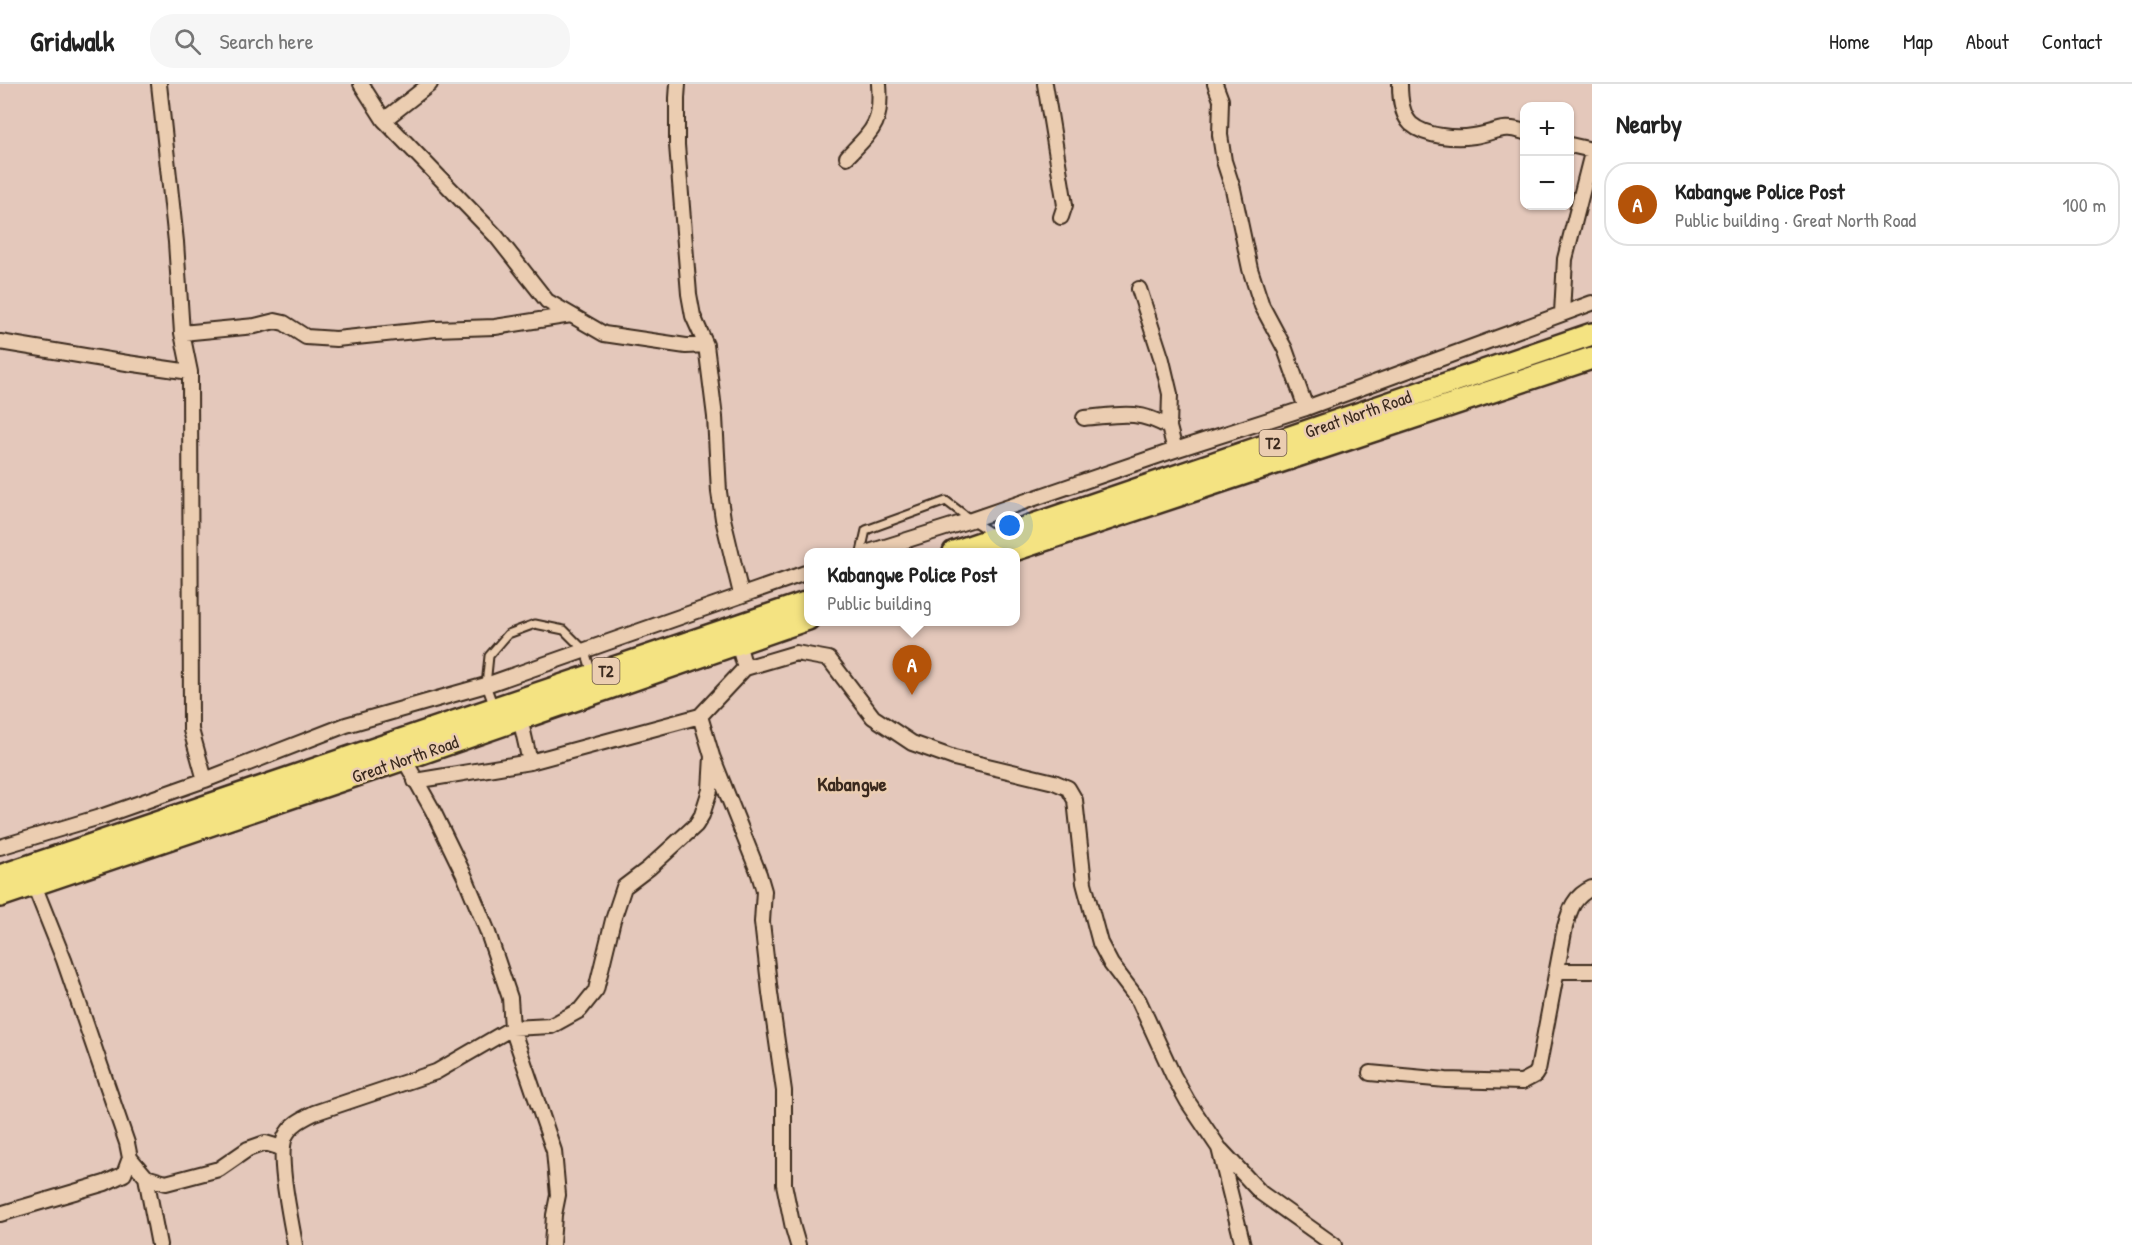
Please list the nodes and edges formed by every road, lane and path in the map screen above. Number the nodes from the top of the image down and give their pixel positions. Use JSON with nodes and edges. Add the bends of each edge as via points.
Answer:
{"nodes":[{"id":1,"x":159,"y":84,"type":"edge"},
{"id":2,"x":361,"y":84,"type":"edge"},
{"id":3,"x":430,"y":84,"type":"edge"},
{"id":4,"x":678,"y":84,"type":"edge"},
{"id":5,"x":879,"y":84,"type":"edge"},
{"id":6,"x":1045,"y":84,"type":"edge"},
{"id":7,"x":1215,"y":84,"type":"edge"},
{"id":8,"x":1400,"y":84,"type":"edge"},
{"id":9,"x":384,"y":120,"type":"junction"},
{"id":10,"x":1520,"y":130,"type":"edge"},
{"id":11,"x":1574,"y":147,"type":"edge"},
{"id":12,"x":1592,"y":152,"type":"edge"},
{"id":13,"x":847,"y":157,"type":"dead end"},
{"id":14,"x":1061,"y":217,"type":"dead end"},
{"id":15,"x":1139,"y":289,"type":"dead end"},
{"id":16,"x":1592,"y":303,"type":"edge"},
{"id":17,"x":1562,"y":313,"type":"junction"},
{"id":18,"x":571,"y":315,"type":"junction"},
{"id":19,"x":182,"y":333,"type":"junction"},
{"id":20,"x":1592,"y":334,"type":"edge"},
{"id":21,"x":0,"y":342,"type":"edge"},
{"id":22,"x":705,"y":345,"type":"junction"},
{"id":23,"x":1592,"y":358,"type":"edge"},
{"id":24,"x":190,"y":372,"type":"junction"},
{"id":25,"x":1306,"y":408,"type":"junction"},
{"id":26,"x":1084,"y":417,"type":"dead end"},
{"id":27,"x":1169,"y":427,"type":"junction"},
{"id":28,"x":1175,"y":450,"type":"junction"},
{"id":29,"x":971,"y":520,"type":"junction"},
{"id":30,"x":1003,"y":545,"type":"edge"},
{"id":31,"x":862,"y":548,"type":"edge"},
{"id":32,"x":882,"y":548,"type":"edge"},
{"id":33,"x":982,"y":548,"type":"edge"},
{"id":34,"x":804,"y":573,"type":"edge"},
{"id":35,"x":741,"y":594,"type":"junction"},
{"id":36,"x":804,"y":603,"type":"edge"},
{"id":37,"x":804,"y":620,"type":"edge"},
{"id":38,"x":738,"y":643,"type":"junction"},
{"id":39,"x":585,"y":651,"type":"junction"},
{"id":40,"x":745,"y":668,"type":"junction"},
{"id":41,"x":592,"y":675,"type":"junction"},
{"id":42,"x":486,"y":685,"type":"junction"},
{"id":43,"x":495,"y":709,"type":"junction"},
{"id":44,"x":700,"y":716,"type":"junction"},
{"id":45,"x":520,"y":718,"type":"junction"},
{"id":46,"x":712,"y":756,"type":"junction"},
{"id":47,"x":404,"y":759,"type":"junction"},
{"id":48,"x":530,"y":762,"type":"junction"},
{"id":49,"x":205,"y":780,"type":"junction"},
{"id":50,"x":415,"y":781,"type":"junction"},
{"id":51,"x":0,"y":847,"type":"edge"},
{"id":52,"x":0,"y":876,"type":"edge"},
{"id":53,"x":34,"y":885,"type":"junction"},
{"id":54,"x":1592,"y":888,"type":"edge"},
{"id":55,"x":0,"y":896,"type":"edge"},
{"id":56,"x":1558,"y":971,"type":"junction"},
{"id":57,"x":1592,"y":971,"type":"edge"},
{"id":58,"x":512,"y":1028,"type":"junction"},
{"id":59,"x":1370,"y":1073,"type":"dead end"},
{"id":60,"x":282,"y":1148,"type":"junction"},
{"id":61,"x":1219,"y":1148,"type":"junction"},
{"id":62,"x":130,"y":1158,"type":"junction"},
{"id":63,"x":146,"y":1177,"type":"junction"},
{"id":64,"x":0,"y":1214,"type":"edge"},
{"id":65,"x":159,"y":1245,"type":"edge"},
{"id":66,"x":295,"y":1245,"type":"edge"},
{"id":67,"x":552,"y":1245,"type":"edge"},
{"id":68,"x":798,"y":1245,"type":"edge"},
{"id":69,"x":1243,"y":1245,"type":"edge"},
{"id":70,"x":1334,"y":1245,"type":"edge"}],
"edges":[{"from":1,"to":19,"type":"street"},
{"from":2,"to":9,"type":"street"},
{"from":3,"to":9,"type":"street"},
{"from":4,"to":22,"type":"street","via":[[677,145],[689,294]]},
{"from":5,"to":13,"type":"street","via":[[879,115]]},
{"from":6,"to":14,"type":"street","via":[[1065,205]]},
{"from":7,"to":25,"type":"street","via":[[1221,100],[1224,161],[1250,269]]},
{"from":8,"to":10,"type":"street","via":[[1403,109],[1410,123],[1420,129],[1460,137],[1502,128]]},
{"from":9,"to":18,"type":"street","via":[[496,237],[548,301]]},
{"from":11,"to":12,"type":"street"},
{"from":12,"to":17,"type":"street","via":[[1565,259]]},
{"from":15,"to":27,"type":"street","via":[[1170,394]]},
{"from":16,"to":17,"type":"street"},
{"from":17,"to":25,"type":"street"},
{"from":18,"to":19,"type":"street","via":[[495,327],[336,339],[306,337],[275,321]]},
{"from":18,"to":22,"type":"street","via":[[604,334],[686,346]]},
{"from":19,"to":24,"type":"street"},
{"from":20,"to":30,"type":"main road","name":"Great North Road","number":"T2"},
{"from":21,"to":24,"type":"street"},
{"from":22,"to":35,"type":"street","via":[[715,417],[719,492]]},
{"from":23,"to":30,"type":"main road","name":"Great North Road","number":"T2"},
{"from":24,"to":49,"type":"street","via":[[191,730]]},
{"from":25,"to":28,"type":"street"},
{"from":26,"to":27,"type":"street","via":[[1132,414]]},
{"from":27,"to":28,"type":"street"},
{"from":28,"to":29,"type":"street"},
{"from":29,"to":30,"type":"lane"},
{"from":29,"to":31,"type":"lane","via":[[946,501],[866,530]]},
{"from":29,"to":32,"type":"street"},
{"from":30,"to":33,"type":"main road","name":"Great North Road","number":"T2"},
{"from":34,"to":35,"type":"street"},
{"from":35,"to":39,"type":"street"},
{"from":36,"to":41,"type":"main road","name":"Great North Road","number":"T2"},
{"from":37,"to":38,"type":"main road","name":"Great North Road","number":"T2"},
{"from":38,"to":40,"type":"street"},
{"from":38,"to":45,"type":"main road","name":"Great North Road","number":"T2"},
{"from":39,"to":41,"type":"lane"},
{"from":39,"to":42,"type":"street"},
{"from":39,"to":42,"type":"lane","via":[[564,630],[535,624],[526,627],[508,634],[489,656]]},
{"from":40,"to":44,"type":"street"},
{"from":40,"to":61,"type":"street","via":[[796,653],[829,659],[873,717],[912,743],[1068,788],[1075,800],[1084,883],[1100,943],[1139,1000],[1183,1093]]},
{"from":41,"to":43,"type":"main road","name":"Great North Road","number":"T2"},
{"from":42,"to":43,"type":"lane"},
{"from":42,"to":49,"type":"street","via":[[346,725]]},
{"from":43,"to":52,"type":"main road","name":"Great North Road","number":"T2"},
{"from":44,"to":46,"type":"street"},
{"from":44,"to":48,"type":"street"},
{"from":45,"to":47,"type":"main road","name":"Great North Road","number":"T2"},
{"from":45,"to":48,"type":"street"},
{"from":46,"to":58,"type":"street","via":[[708,799],[696,825],[622,892],[596,990],[580,1010],[551,1026]]},
{"from":46,"to":68,"type":"street","via":[[764,891],[762,922],[784,1091],[784,1184]]},
{"from":47,"to":50,"type":"street"},
{"from":47,"to":53,"type":"main road","name":"Great North Road","number":"T2"},
{"from":48,"to":50,"type":"street"},
{"from":49,"to":51,"type":"street"},
{"from":50,"to":58,"type":"street","via":[[432,809],[487,930],[510,998]]},
{"from":53,"to":55,"type":"main road","name":"Great North Road","number":"T2"},
{"from":53,"to":62,"type":"street","via":[[64,960]]},
{"from":54,"to":56,"type":"street","via":[[1582,892],[1572,905]]},
{"from":56,"to":57,"type":"street"},
{"from":56,"to":59,"type":"street","via":[[1538,1070],[1528,1080],[1446,1080]]},
{"from":58,"to":60,"type":"street","via":[[436,1072],[304,1118],[290,1129]]},
{"from":58,"to":67,"type":"street","via":[[554,1151],[558,1195]]},
{"from":60,"to":63,"type":"street","via":[[265,1143],[248,1149],[219,1169],[166,1183]]},
{"from":60,"to":66,"type":"street"},
{"from":61,"to":69,"type":"street"},
{"from":61,"to":70,"type":"street","via":[[1261,1193]]},
{"from":62,"to":63,"type":"street"},
{"from":62,"to":64,"type":"street","via":[[124,1174],[105,1183]]},
{"from":63,"to":65,"type":"street"}]}
